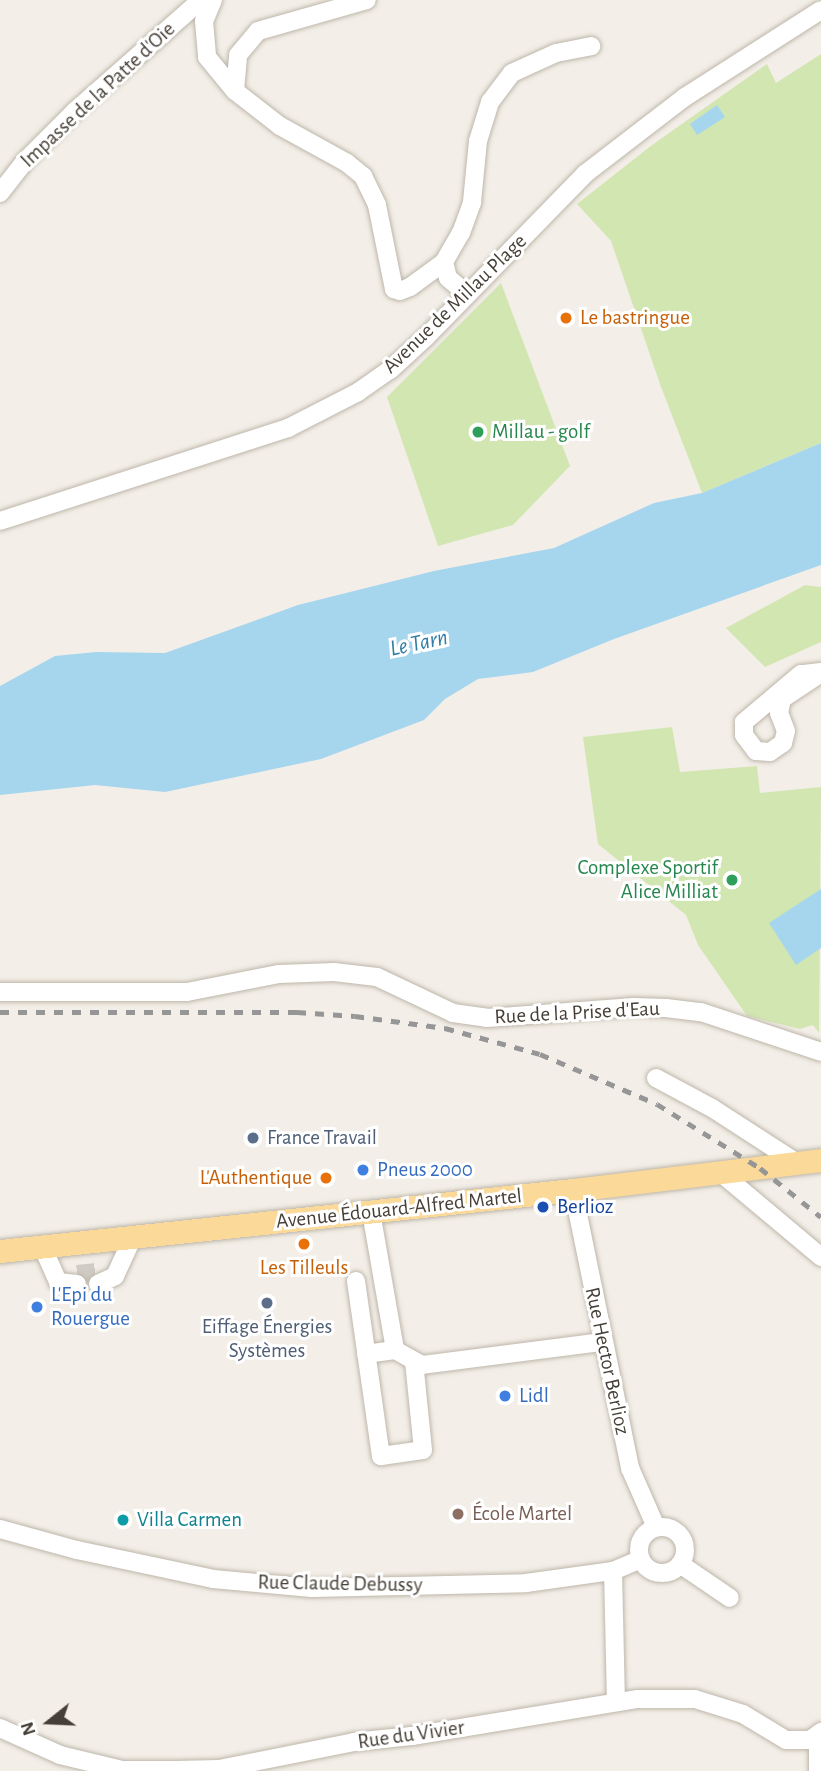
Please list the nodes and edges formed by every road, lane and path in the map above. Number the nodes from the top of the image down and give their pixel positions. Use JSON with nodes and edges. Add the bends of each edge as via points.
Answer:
{"nodes":[{"id":1,"x":201,"y":0,"type":"edge"},
{"id":2,"x":213,"y":0,"type":"edge"},
{"id":3,"x":367,"y":0,"type":"edge"},
{"id":4,"x":821,"y":10,"type":"edge"},
{"id":5,"x":591,"y":46,"type":"dead end"},
{"id":6,"x":234,"y":91,"type":"junction"},
{"id":7,"x":0,"y":193,"type":"edge"},
{"id":8,"x":444,"y":261,"type":"junction"},
{"id":9,"x":467,"y":294,"type":"junction"},
{"id":10,"x":0,"y":521,"type":"edge"},
{"id":11,"x":821,"y":672,"type":"edge"},
{"id":12,"x":0,"y":992,"type":"edge"},
{"id":13,"x":821,"y":1052,"type":"edge"},
{"id":14,"x":656,"y":1078,"type":"dead end"},
{"id":15,"x":821,"y":1160,"type":"edge"},
{"id":16,"x":797,"y":1163,"type":"junction"},
{"id":17,"x":722,"y":1173,"type":"junction"},
{"id":18,"x":573,"y":1190,"type":"junction"},
{"id":19,"x":371,"y":1212,"type":"junction"},
{"id":20,"x":132,"y":1239,"type":"junction"},
{"id":21,"x":43,"y":1248,"type":"junction"},
{"id":22,"x":0,"y":1251,"type":"edge"},
{"id":23,"x":821,"y":1257,"type":"edge"},
{"id":24,"x":103,"y":1277,"type":"dead end"},
{"id":25,"x":77,"y":1279,"type":"tunnel mouth"},
{"id":26,"x":356,"y":1281,"type":"dead end"},
{"id":27,"x":602,"y":1342,"type":"junction"},
{"id":28,"x":395,"y":1350,"type":"junction"},
{"id":29,"x":366,"y":1353,"type":"junction"},
{"id":30,"x":414,"y":1360,"type":"junction"},
{"id":31,"x":656,"y":1527,"type":"junction"},
{"id":32,"x":0,"y":1529,"type":"edge"},
{"id":33,"x":641,"y":1559,"type":"junction"},
{"id":34,"x":680,"y":1564,"type":"junction"},
{"id":35,"x":613,"y":1571,"type":"junction"},
{"id":36,"x":730,"y":1598,"type":"dead end"},
{"id":37,"x":616,"y":1701,"type":"junction"},
{"id":38,"x":0,"y":1728,"type":"edge"},
{"id":39,"x":820,"y":1733,"type":"edge"},
{"id":40,"x":818,"y":1771,"type":"edge"}],
"edges":[{"from":1,"to":7,"type":"street","name":"Impasse de la Patte d'Oie","via":[[75,111]]},
{"from":2,"to":6,"type":"street","name":"Impasse de la Patte d'Oie","via":[[204,21],[207,57]]},
{"from":3,"to":6,"type":"street","via":[[258,31],[238,55]]},
{"from":4,"to":9,"type":"street","name":"Avenue de Millau Plage","via":[[753,51],[612,152]]},
{"from":5,"to":8,"type":"street","via":[[556,53],[512,73],[490,102],[478,141],[472,202]]},
{"from":6,"to":8,"type":"street","name":"Impasse de la Patte d'Oie","via":[[280,126],[363,176],[377,205],[394,289],[410,287]]},
{"from":8,"to":9,"type":"street","via":[[448,278]]},
{"from":9,"to":10,"type":"street","name":"Avenue de Millau Plage","via":[[390,370],[313,417]]},
{"from":11,"to":11,"type":"street","via":[[801,674],[744,722],[744,735],[756,751],[770,752],[783,743],[782,699]]},
{"from":12,"to":13,"type":"street","name":"Rue de la Prise d'Eau","via":[[187,992],[279,974],[334,972],[377,977],[453,1013],[487,1018],[666,1008],[701,1012]]},
{"from":14,"to":16,"type":"street"},
{"from":15,"to":16,"type":"main road","name":"Avenue Édouard-Alfred Martel"},
{"from":16,"to":17,"type":"main road","name":"Avenue Édouard-Alfred Martel"},
{"from":17,"to":18,"type":"main road","name":"Avenue Édouard-Alfred Martel"},
{"from":17,"to":23,"type":"street"},
{"from":18,"to":19,"type":"main road","name":"Avenue Édouard-Alfred Martel"},
{"from":18,"to":27,"type":"street","name":"Rue Hector Berlioz"},
{"from":19,"to":20,"type":"main road","name":"Avenue Édouard-Alfred Martel"},
{"from":19,"to":28,"type":"street"},
{"from":20,"to":21,"type":"main road","name":"Avenue Édouard-Alfred Martel"},
{"from":20,"to":24,"type":"street"},
{"from":21,"to":22,"type":"main road","name":"Avenue Édouard-Alfred Martel"},
{"from":21,"to":25,"type":"street","via":[[58,1282]]},
{"from":26,"to":29,"type":"street"},
{"from":27,"to":30,"type":"street","via":[[422,1365]]},
{"from":27,"to":31,"type":"street","name":"Rue Hector Berlioz","via":[[630,1468]]},
{"from":28,"to":29,"type":"street"},
{"from":28,"to":30,"type":"street"},
{"from":29,"to":30,"type":"street","via":[[381,1456],[424,1450]]},
{"from":31,"to":33,"type":"street","via":[[641,1539]]},
{"from":31,"to":34,"type":"street","via":[[670,1528],[681,1537],[684,1551]]},
{"from":32,"to":35,"type":"street","name":"Rue Claude Debussy","via":[[200,1577],[312,1588],[526,1583]]},
{"from":33,"to":34,"type":"street","via":[[659,1573]]},
{"from":33,"to":35,"type":"street","name":"Rue Claude Debussy"},
{"from":34,"to":36,"type":"street"},
{"from":35,"to":37,"type":"street"},
{"from":37,"to":38,"type":"street","name":"Rue du Vivier","via":[[208,1769],[122,1770],[60,1755]]},
{"from":37,"to":39,"type":"street","name":"Rue du Vivier","via":[[695,1699],[743,1713],[786,1740],[797,1742]]},
{"from":39,"to":40,"type":"street"}]}
